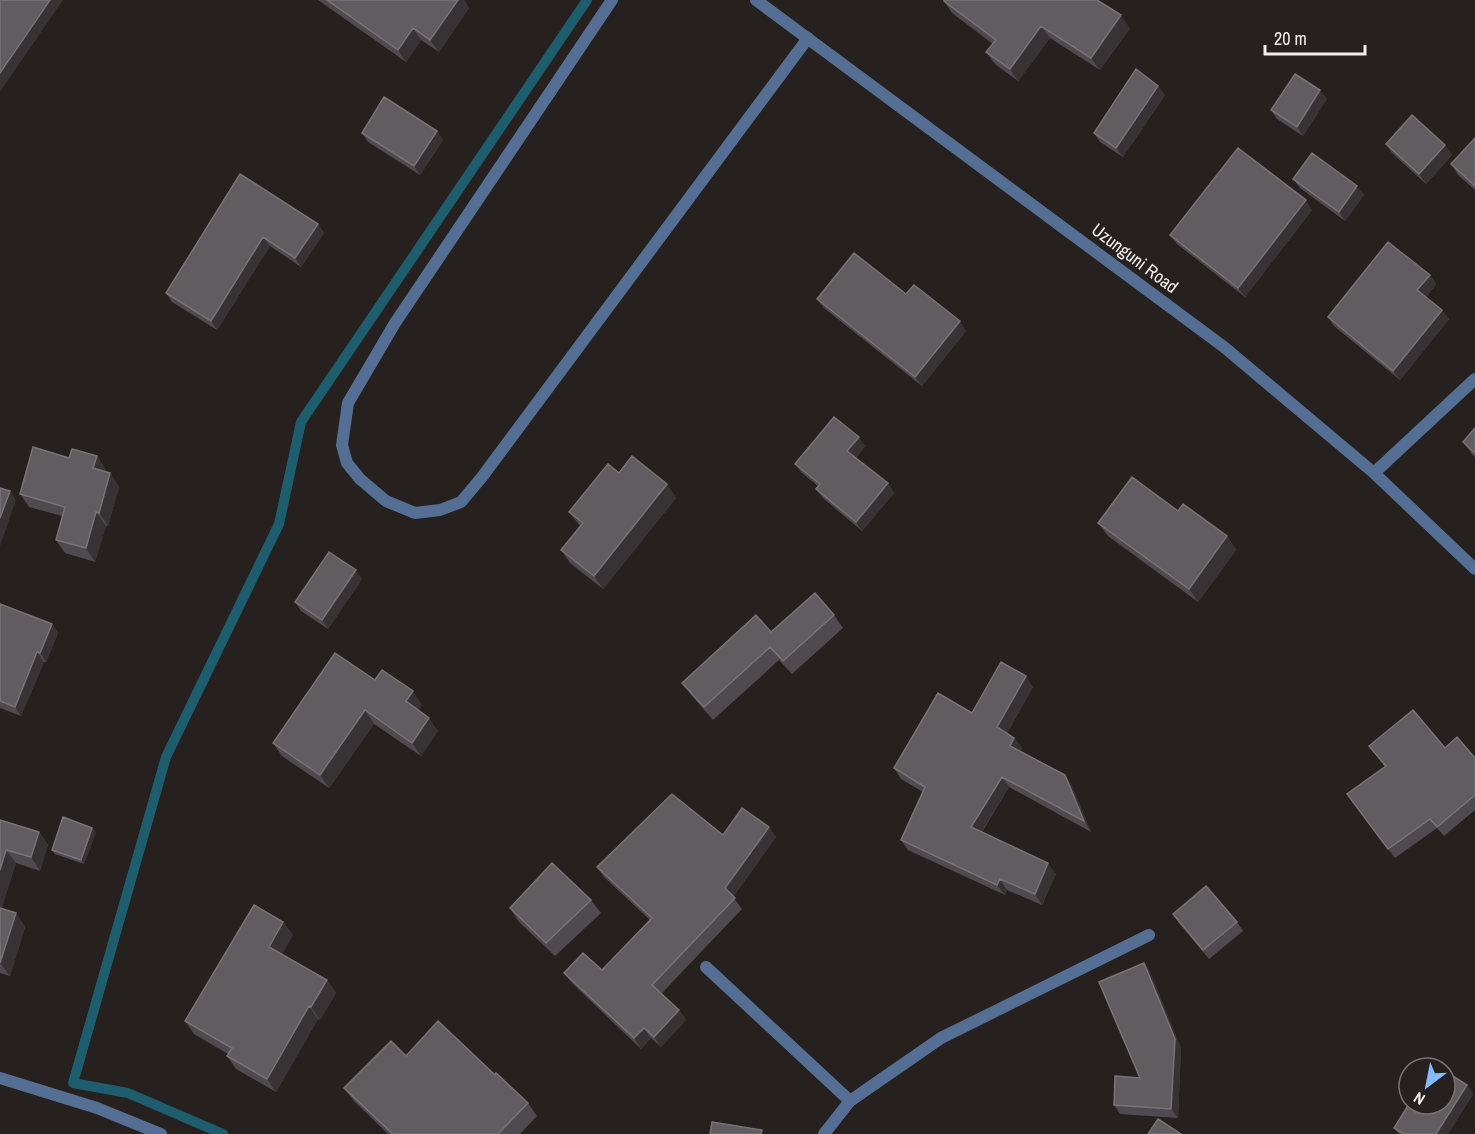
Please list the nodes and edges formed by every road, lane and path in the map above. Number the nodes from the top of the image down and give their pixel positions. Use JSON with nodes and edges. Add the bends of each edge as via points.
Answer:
{"nodes":[{"id":1,"x":612,"y":0,"type":"edge"},
{"id":2,"x":756,"y":0,"type":"edge"},
{"id":3,"x":808,"y":38,"type":"junction"},
{"id":4,"x":1475,"y":379,"type":"edge"},
{"id":5,"x":1374,"y":473,"type":"junction"},
{"id":6,"x":1475,"y":569,"type":"edge"},
{"id":7,"x":1149,"y":935,"type":"dead end"},
{"id":8,"x":706,"y":967,"type":"dead end"},
{"id":9,"x":0,"y":1078,"type":"edge"},
{"id":10,"x":850,"y":1101,"type":"junction"},
{"id":11,"x":161,"y":1134,"type":"edge"},
{"id":12,"x":824,"y":1134,"type":"edge"}],
"edges":[{"from":1,"to":3,"type":"street","via":[[395,323],[348,403],[342,445],[347,463],[386,501],[415,513],[461,502]]},
{"from":2,"to":3,"type":"street","name":"Uzunguni Road"},
{"from":3,"to":5,"type":"street","name":"Uzunguni Road","via":[[1224,347]]},
{"from":4,"to":5,"type":"street"},
{"from":5,"to":6,"type":"street","name":"Uzunguni Road"},
{"from":7,"to":10,"type":"street","via":[[941,1038]]},
{"from":8,"to":10,"type":"street"},
{"from":9,"to":11,"type":"street","via":[[97,1108]]},
{"from":10,"to":12,"type":"street"}]}
